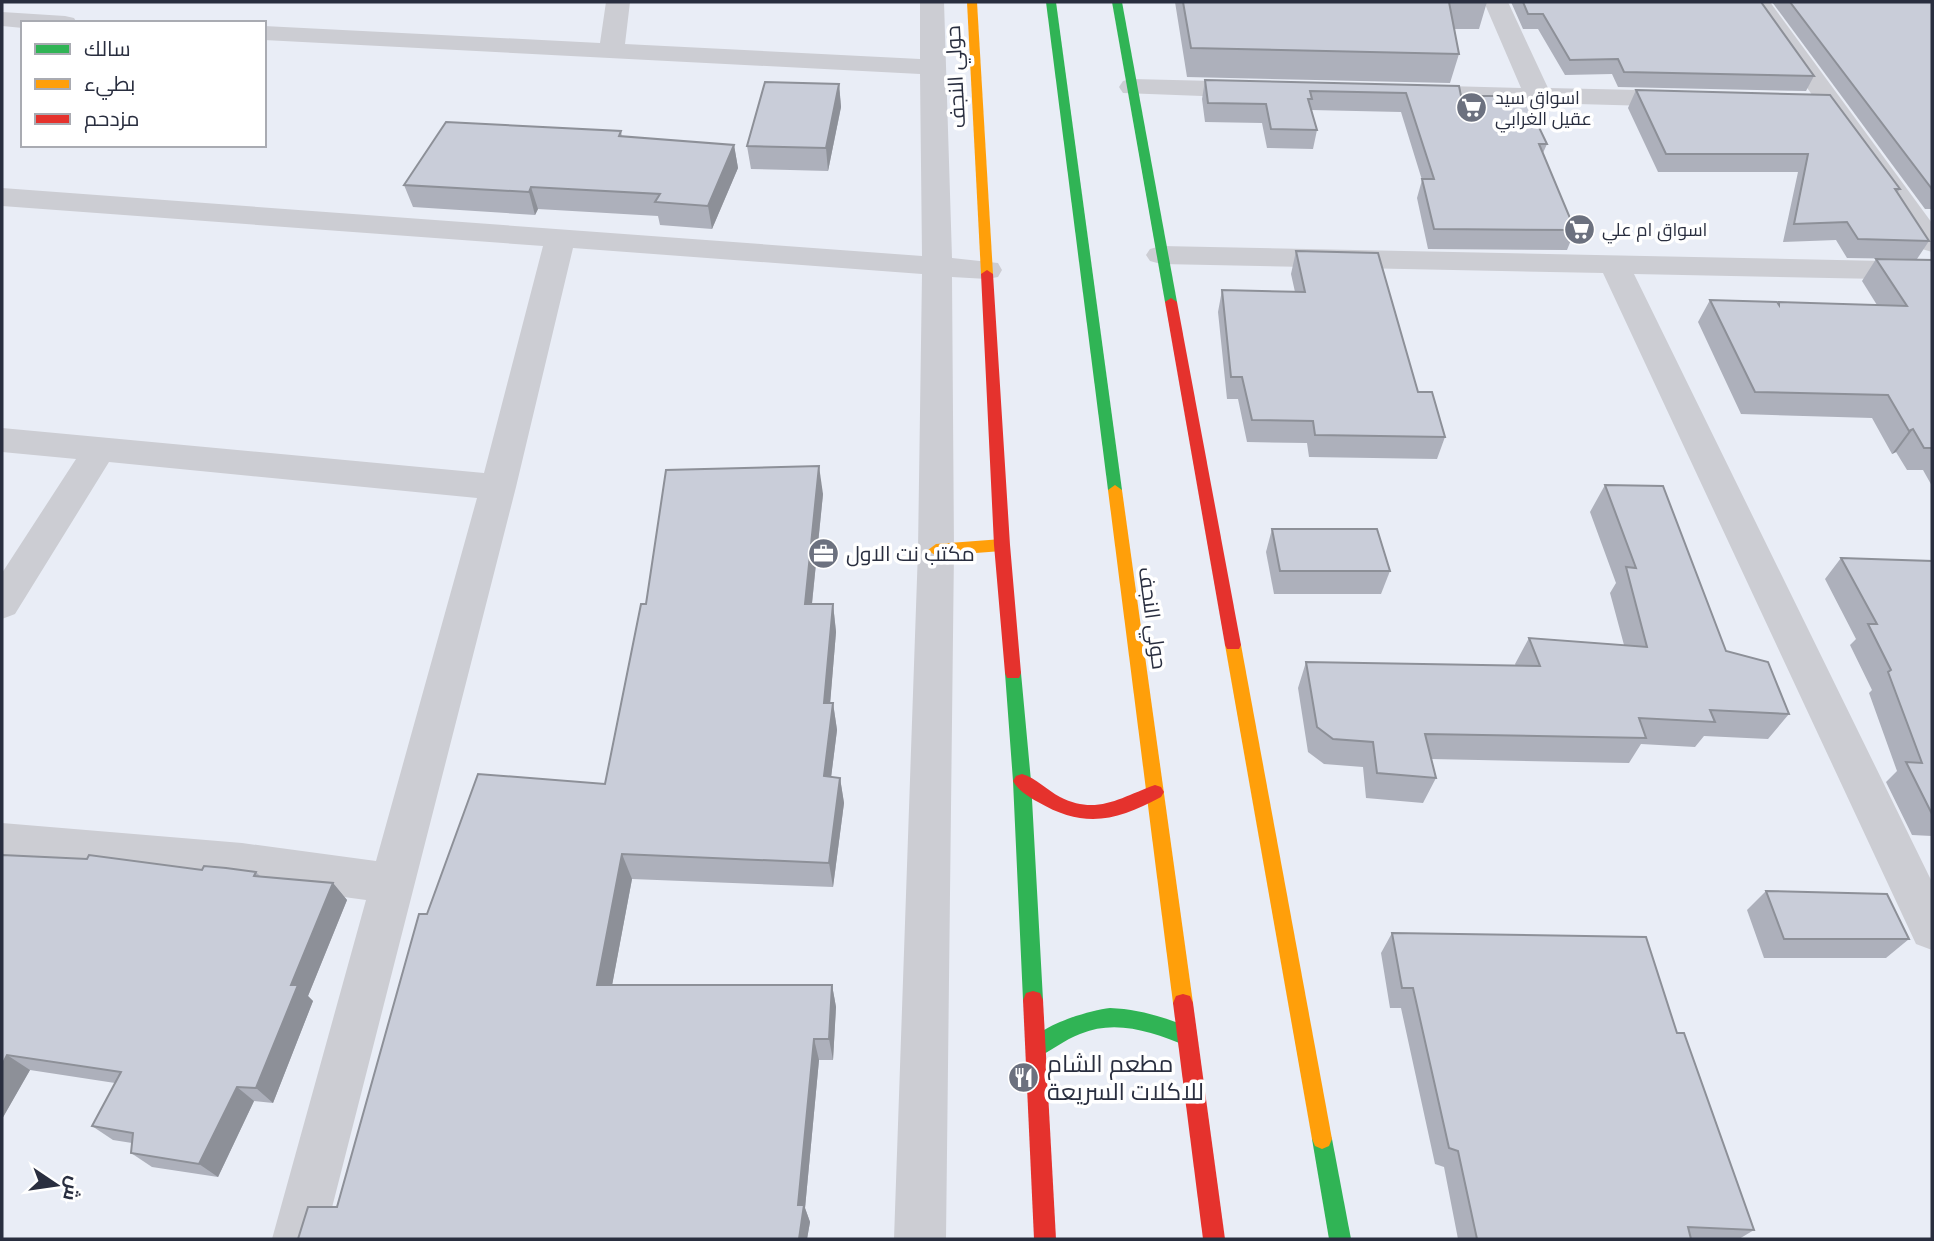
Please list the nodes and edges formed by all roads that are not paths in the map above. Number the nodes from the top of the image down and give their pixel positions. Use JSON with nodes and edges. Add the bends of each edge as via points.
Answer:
{"nodes":[{"id":1,"x":17,"y":2,"type":"edge"},
{"id":2,"x":618,"y":2,"type":"edge"},
{"id":3,"x":932,"y":2,"type":"edge"},
{"id":4,"x":972,"y":2,"type":"edge"},
{"id":5,"x":1051,"y":2,"type":"edge"},
{"id":6,"x":1117,"y":2,"type":"edge"},
{"id":7,"x":1496,"y":2,"type":"edge"},
{"id":8,"x":1758,"y":2,"type":"edge"},
{"id":9,"x":2,"y":17,"type":"edge"},
{"id":10,"x":44,"y":21,"type":"edge"},
{"id":11,"x":266,"y":33,"type":"edge"},
{"id":12,"x":611,"y":51,"type":"junction"},
{"id":13,"x":933,"y":67,"type":"junction"},
{"id":14,"x":1132,"y":87,"type":"junction"},
{"id":15,"x":1285,"y":90,"type":"edge"},
{"id":16,"x":1381,"y":93,"type":"edge"},
{"id":17,"x":1538,"y":96,"type":"junction"},
{"id":18,"x":1705,"y":100,"type":"edge"},
{"id":19,"x":1803,"y":102,"type":"edge"},
{"id":20,"x":1831,"y":102,"type":"junction"},
{"id":21,"x":2,"y":197,"type":"edge"},
{"id":22,"x":559,"y":239,"type":"junction"},
{"id":23,"x":1932,"y":243,"type":"edge"},
{"id":24,"x":1161,"y":255,"type":"junction"},
{"id":25,"x":1614,"y":264,"type":"junction"},
{"id":26,"x":937,"y":267,"type":"junction"},
{"id":27,"x":987,"y":270,"type":"junction"},
{"id":28,"x":1932,"y":271,"type":"edge"},
{"id":29,"x":2,"y":440,"type":"edge"},
{"id":30,"x":100,"y":449,"type":"junction"},
{"id":31,"x":498,"y":487,"type":"junction"},
{"id":32,"x":1002,"y":545,"type":"junction"},
{"id":33,"x":936,"y":550,"type":"junction"},
{"id":34,"x":2,"y":604,"type":"edge"},
{"id":35,"x":1022,"y":781,"type":"junction"},
{"id":36,"x":1155,"y":792,"type":"junction"},
{"id":37,"x":2,"y":842,"type":"edge"},
{"id":38,"x":391,"y":883,"type":"junction"},
{"id":39,"x":1932,"y":929,"type":"edge"},
{"id":40,"x":1187,"y":1036,"type":"junction"},
{"id":41,"x":1036,"y":1048,"type":"junction"},
{"id":42,"x":298,"y":1239,"type":"edge"},
{"id":43,"x":920,"y":1239,"type":"edge"},
{"id":44,"x":1045,"y":1239,"type":"edge"},
{"id":45,"x":1214,"y":1239,"type":"edge"},
{"id":46,"x":1340,"y":1239,"type":"edge"}],
"edges":[{"from":1,"to":9,"type":"street"},
{"from":2,"to":12,"type":"street"},
{"from":3,"to":13,"type":"street"},
{"from":4,"to":27,"type":"main road","name":"حولي النجف"},
{"from":5,"to":36,"type":"main road","name":"حولي النجف"},
{"from":6,"to":14,"type":"main road"},
{"from":7,"to":17,"type":"street"},
{"from":8,"to":20,"type":"street"},
{"from":9,"to":10,"type":"street"},
{"from":11,"to":12,"type":"street"},
{"from":12,"to":13,"type":"street"},
{"from":13,"to":26,"type":"street"},
{"from":14,"to":15,"type":"street"},
{"from":14,"to":24,"type":"main road"},
{"from":16,"to":17,"type":"street"},
{"from":17,"to":18,"type":"street"},
{"from":19,"to":20,"type":"street"},
{"from":20,"to":23,"type":"street"},
{"from":21,"to":22,"type":"street"},
{"from":22,"to":26,"type":"street"},
{"from":22,"to":31,"type":"street"},
{"from":24,"to":25,"type":"street"},
{"from":24,"to":46,"type":"main road"},
{"from":25,"to":28,"type":"street"},
{"from":25,"to":39,"type":"street"},
{"from":26,"to":27,"type":"street"},
{"from":26,"to":33,"type":"street"},
{"from":27,"to":32,"type":"main road","name":"حولي النجف"},
{"from":29,"to":30,"type":"street"},
{"from":30,"to":31,"type":"street"},
{"from":30,"to":34,"type":"street"},
{"from":31,"to":38,"type":"street"},
{"from":32,"to":33,"type":"main road"},
{"from":32,"to":35,"type":"main road","name":"حولي النجف"},
{"from":33,"to":43,"type":"street"},
{"from":35,"to":36,"type":"main road","via":[[1061,809],[1087,814],[1112,813]]},
{"from":35,"to":41,"type":"main road","name":"حولي النجف"},
{"from":36,"to":40,"type":"main road","name":"حولي النجف"},
{"from":37,"to":38,"type":"street","via":[[242,863]]},
{"from":38,"to":42,"type":"street"},
{"from":40,"to":41,"type":"main road","via":[[1156,1021],[1092,1017],[1062,1028]]},
{"from":40,"to":45,"type":"main road","name":"حولي النجف"},
{"from":41,"to":44,"type":"main road","name":"حولي النجف"}]}
